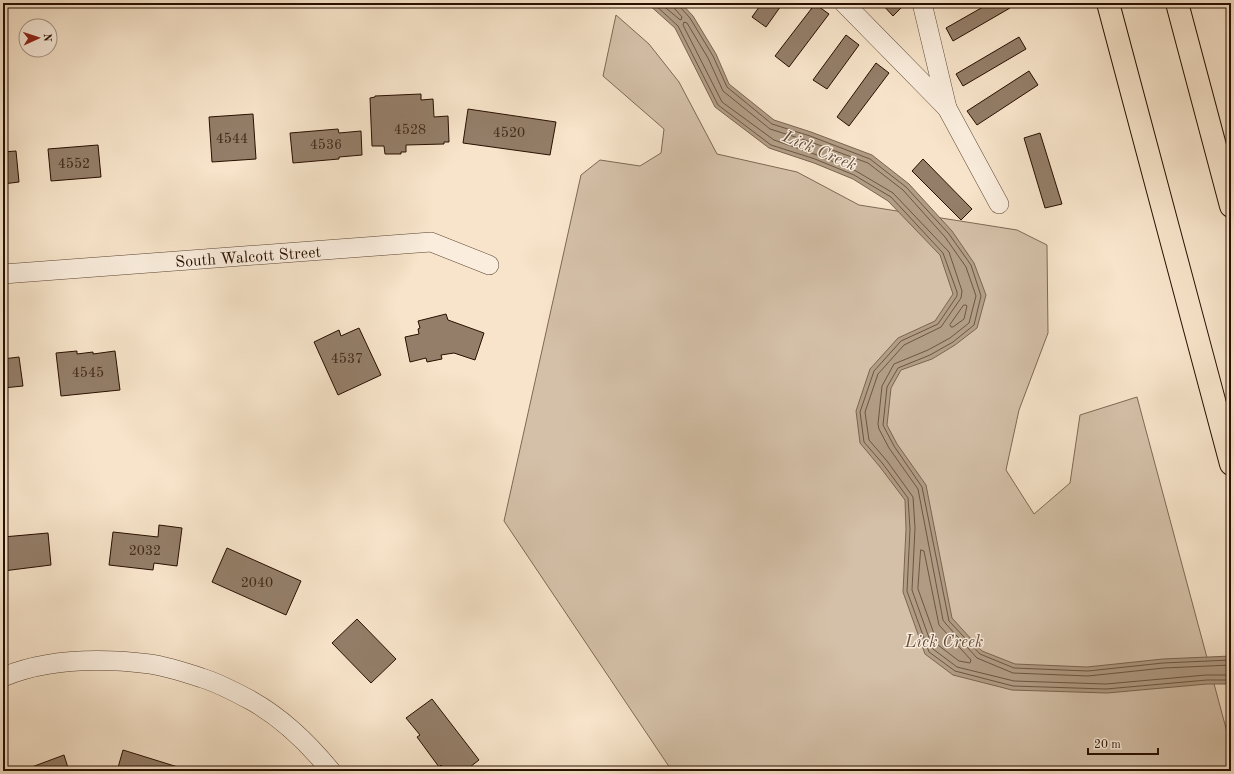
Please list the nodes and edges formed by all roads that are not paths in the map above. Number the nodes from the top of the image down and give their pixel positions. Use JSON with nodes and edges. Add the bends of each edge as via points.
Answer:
{"nodes":[{"id":1,"x":844,"y":3,"type":"edge"},
{"id":2,"x":922,"y":3,"type":"edge"},
{"id":3,"x":1108,"y":3,"type":"edge"},
{"id":4,"x":1177,"y":3,"type":"edge"},
{"id":5,"x":948,"y":108,"type":"junction"},
{"id":6,"x":998,"y":204,"type":"dead end"},
{"id":7,"x":1231,"y":206,"type":"edge"},
{"id":8,"x":489,"y":265,"type":"dead end"},
{"id":9,"x":3,"y":274,"type":"edge"},
{"id":10,"x":1231,"y":464,"type":"edge"},
{"id":11,"x":3,"y":677,"type":"edge"},
{"id":12,"x":331,"y":771,"type":"edge"}],
"edges":[{"from":1,"to":5,"type":"street"},
{"from":2,"to":5,"type":"street"},
{"from":3,"to":10,"type":"highway"},
{"from":4,"to":7,"type":"highway"},
{"from":5,"to":6,"type":"street"},
{"from":8,"to":9,"type":"street","name":"South Walcott Street","via":[[430,242]]},
{"from":11,"to":12,"type":"street","via":[[55,663],[97,660],[151,664],[204,678],[252,701],[279,719],[319,756]]}]}
